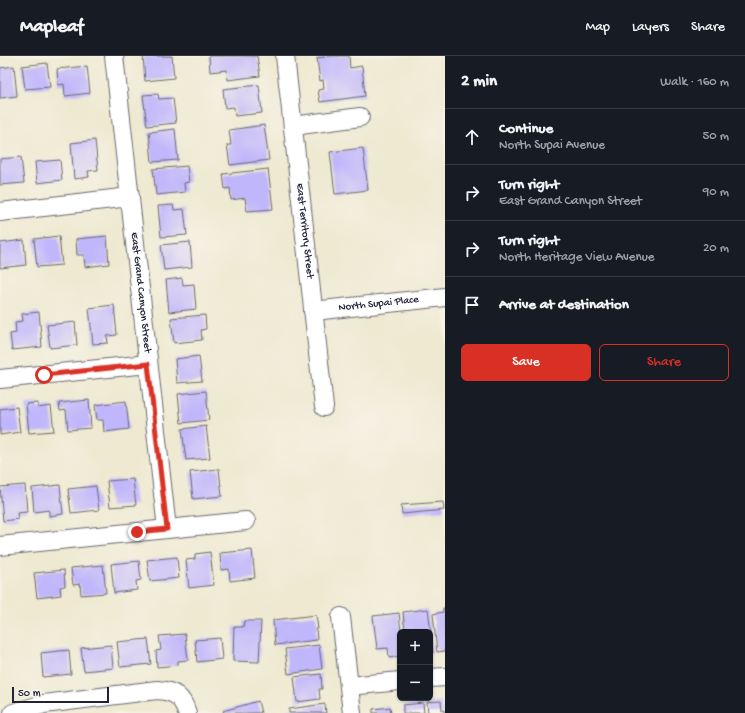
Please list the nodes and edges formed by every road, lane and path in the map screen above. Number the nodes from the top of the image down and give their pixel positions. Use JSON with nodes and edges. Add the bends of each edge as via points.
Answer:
{"nodes":[{"id":1,"x":114,"y":56,"type":"edge"},
{"id":2,"x":285,"y":56,"type":"edge"},
{"id":3,"x":360,"y":118,"type":"dead end"},
{"id":4,"x":293,"y":126,"type":"junction"},
{"id":5,"x":130,"y":197,"type":"junction"},
{"id":6,"x":0,"y":212,"type":"edge"},
{"id":7,"x":445,"y":297,"type":"edge"},
{"id":8,"x":313,"y":311,"type":"junction"},
{"id":9,"x":148,"y":364,"type":"junction"},
{"id":10,"x":0,"y":379,"type":"edge"},
{"id":11,"x":324,"y":407,"type":"dead end"},
{"id":12,"x":246,"y":520,"type":"dead end"},
{"id":13,"x":167,"y":529,"type":"junction"},
{"id":14,"x":0,"y":546,"type":"edge"},
{"id":15,"x":341,"y":617,"type":"dead end"},
{"id":16,"x":445,"y":677,"type":"edge"},
{"id":17,"x":433,"y":678,"type":"edge"},
{"id":18,"x":397,"y":681,"type":"edge"},
{"id":19,"x":349,"y":686,"type":"junction"},
{"id":20,"x":13,"y":713,"type":"edge"},
{"id":21,"x":187,"y":713,"type":"edge"},
{"id":22,"x":352,"y":713,"type":"edge"}],
"edges":[{"from":1,"to":5,"type":"street","name":"East Grand Canyon Street"},
{"from":2,"to":4,"type":"street","name":"East Territory Street"},
{"from":3,"to":4,"type":"street"},
{"from":4,"to":8,"type":"street","name":"East Territory Street"},
{"from":5,"to":6,"type":"street"},
{"from":5,"to":9,"type":"street","name":"East Grand Canyon Street"},
{"from":7,"to":8,"type":"street","name":"North Supai Place"},
{"from":8,"to":11,"type":"street","name":"East Territory Street"},
{"from":9,"to":10,"type":"street"},
{"from":9,"to":13,"type":"street","name":"East Grand Canyon Street"},
{"from":12,"to":13,"type":"street"},
{"from":13,"to":14,"type":"street"},
{"from":15,"to":19,"type":"street"},
{"from":16,"to":17,"type":"street"},
{"from":18,"to":19,"type":"street"},
{"from":19,"to":22,"type":"street"},
{"from":20,"to":21,"type":"street","via":[[44,704],[157,690],[175,694]]}]}
